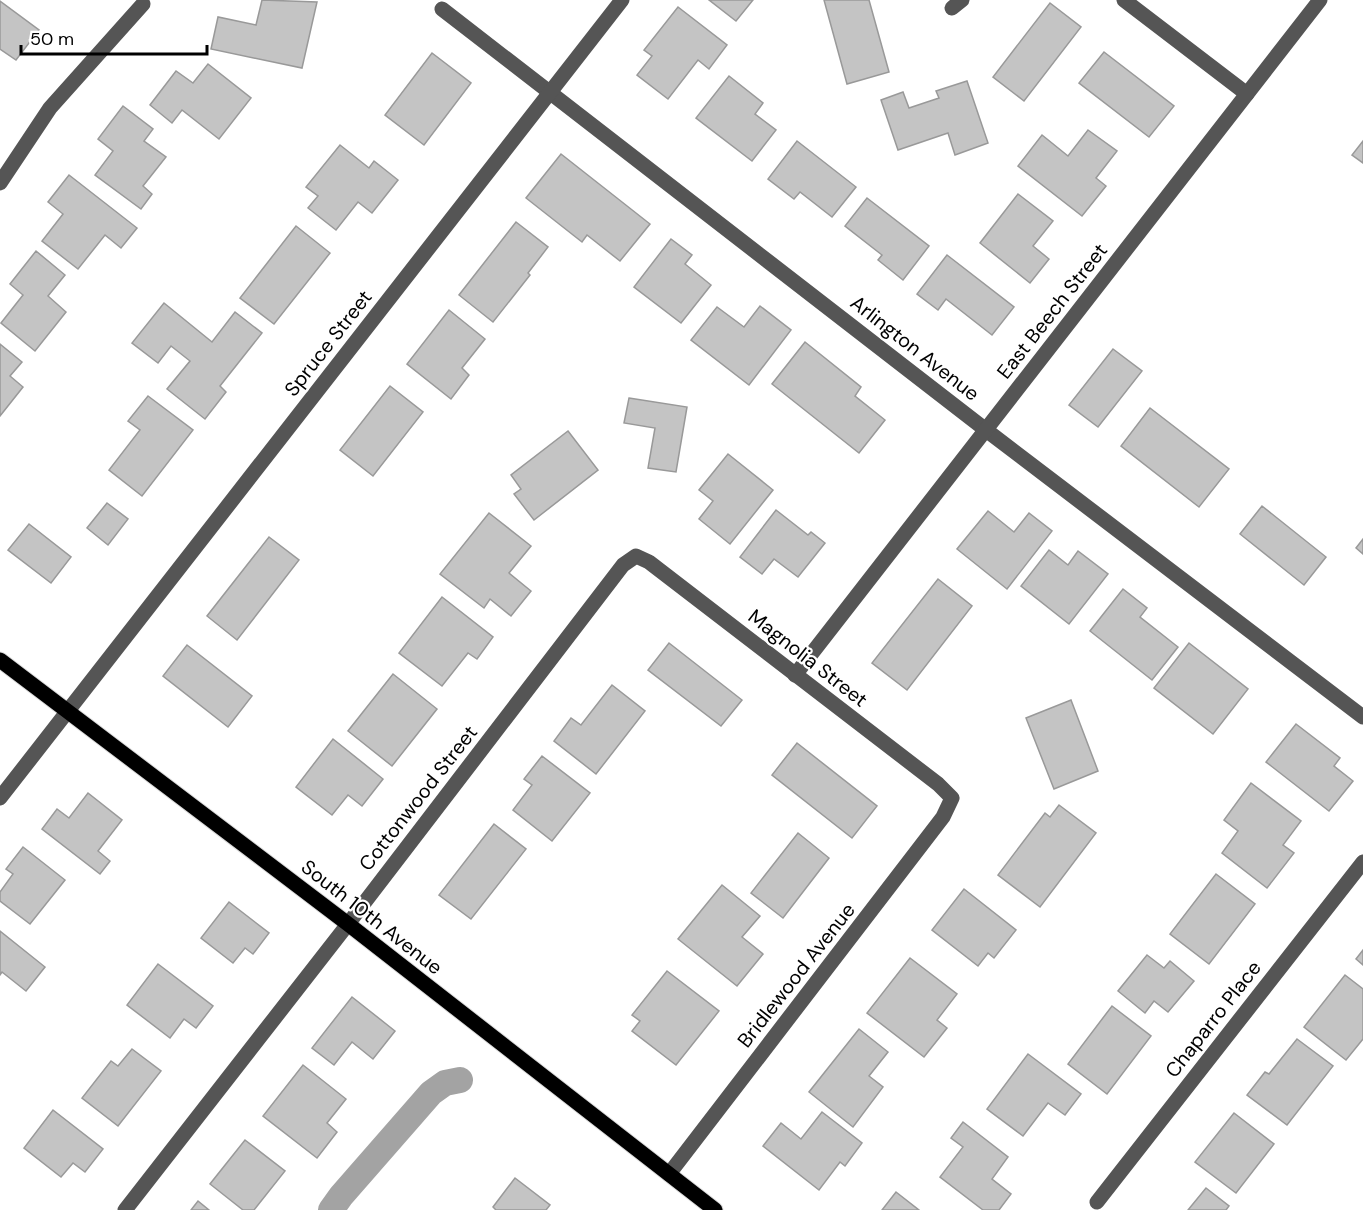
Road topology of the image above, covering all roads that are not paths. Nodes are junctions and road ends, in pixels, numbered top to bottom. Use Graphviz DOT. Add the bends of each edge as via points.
graph roads {
  1 [pos="622,0"];
  2 [pos="1124,0"];
  3 [pos="1320,0"];
  4 [pos="143,4"];
  5 [pos="442,9"];
  6 [pos="551,93"];
  7 [pos="1247,94"];
  8 [pos="0,183"];
  9 [pos="986,430"];
  10 [pos="636,556"];
  11 [pos="0,660"];
  12 [pos="795,675"];
  13 [pos="67,710"];
  14 [pos="1363,717"];
  15 [pos="0,798"];
  16 [pos="952,798"];
  17 [pos="1363,862"];
  18 [pos="348,924"];
  19 [pos="669,1174"];
  20 [pos="1097,1202"];
  21 [pos="124,1210"];
  22 [pos="715,1210"];
  1 -- 6 [label="street, Spruce Street"];
  2 -- 7 [label="street"];
  3 -- 7 [label="street, East Beech Street"];
  4 -- 8 [label="street" via="50,108"];
  5 -- 6 [label="street, Arlington Avenue"];
  6 -- 9 [label="street, Arlington Avenue"];
  6 -- 13 [label="street, Spruce Street"];
  7 -- 9 [label="street, East Beech Street"];
  9 -- 12 [label="street, East Beech Street"];
  9 -- 14 [label="street, Arlington Avenue"];
  10 -- 12 [label="street, Magnolia Street"];
  10 -- 18 [label="street, Cottonwood Street" via="623,565"];
  11 -- 13 [label="main road, South 10th Avenue"];
  12 -- 16 [label="street, Magnolia Street"];
  13 -- 15 [label="street, Spruce Street"];
  13 -- 18 [label="main road, South 10th Avenue"];
  16 -- 19 [label="street, Bridlewood Avenue" via="943,817"];
  17 -- 20 [label="street, Chaparro Place"];
  18 -- 19 [label="main road, South 10th Avenue"];
  18 -- 21 [label="street, Cottonwood Street"];
  19 -- 22 [label="main road, South 10th Avenue"];
}
